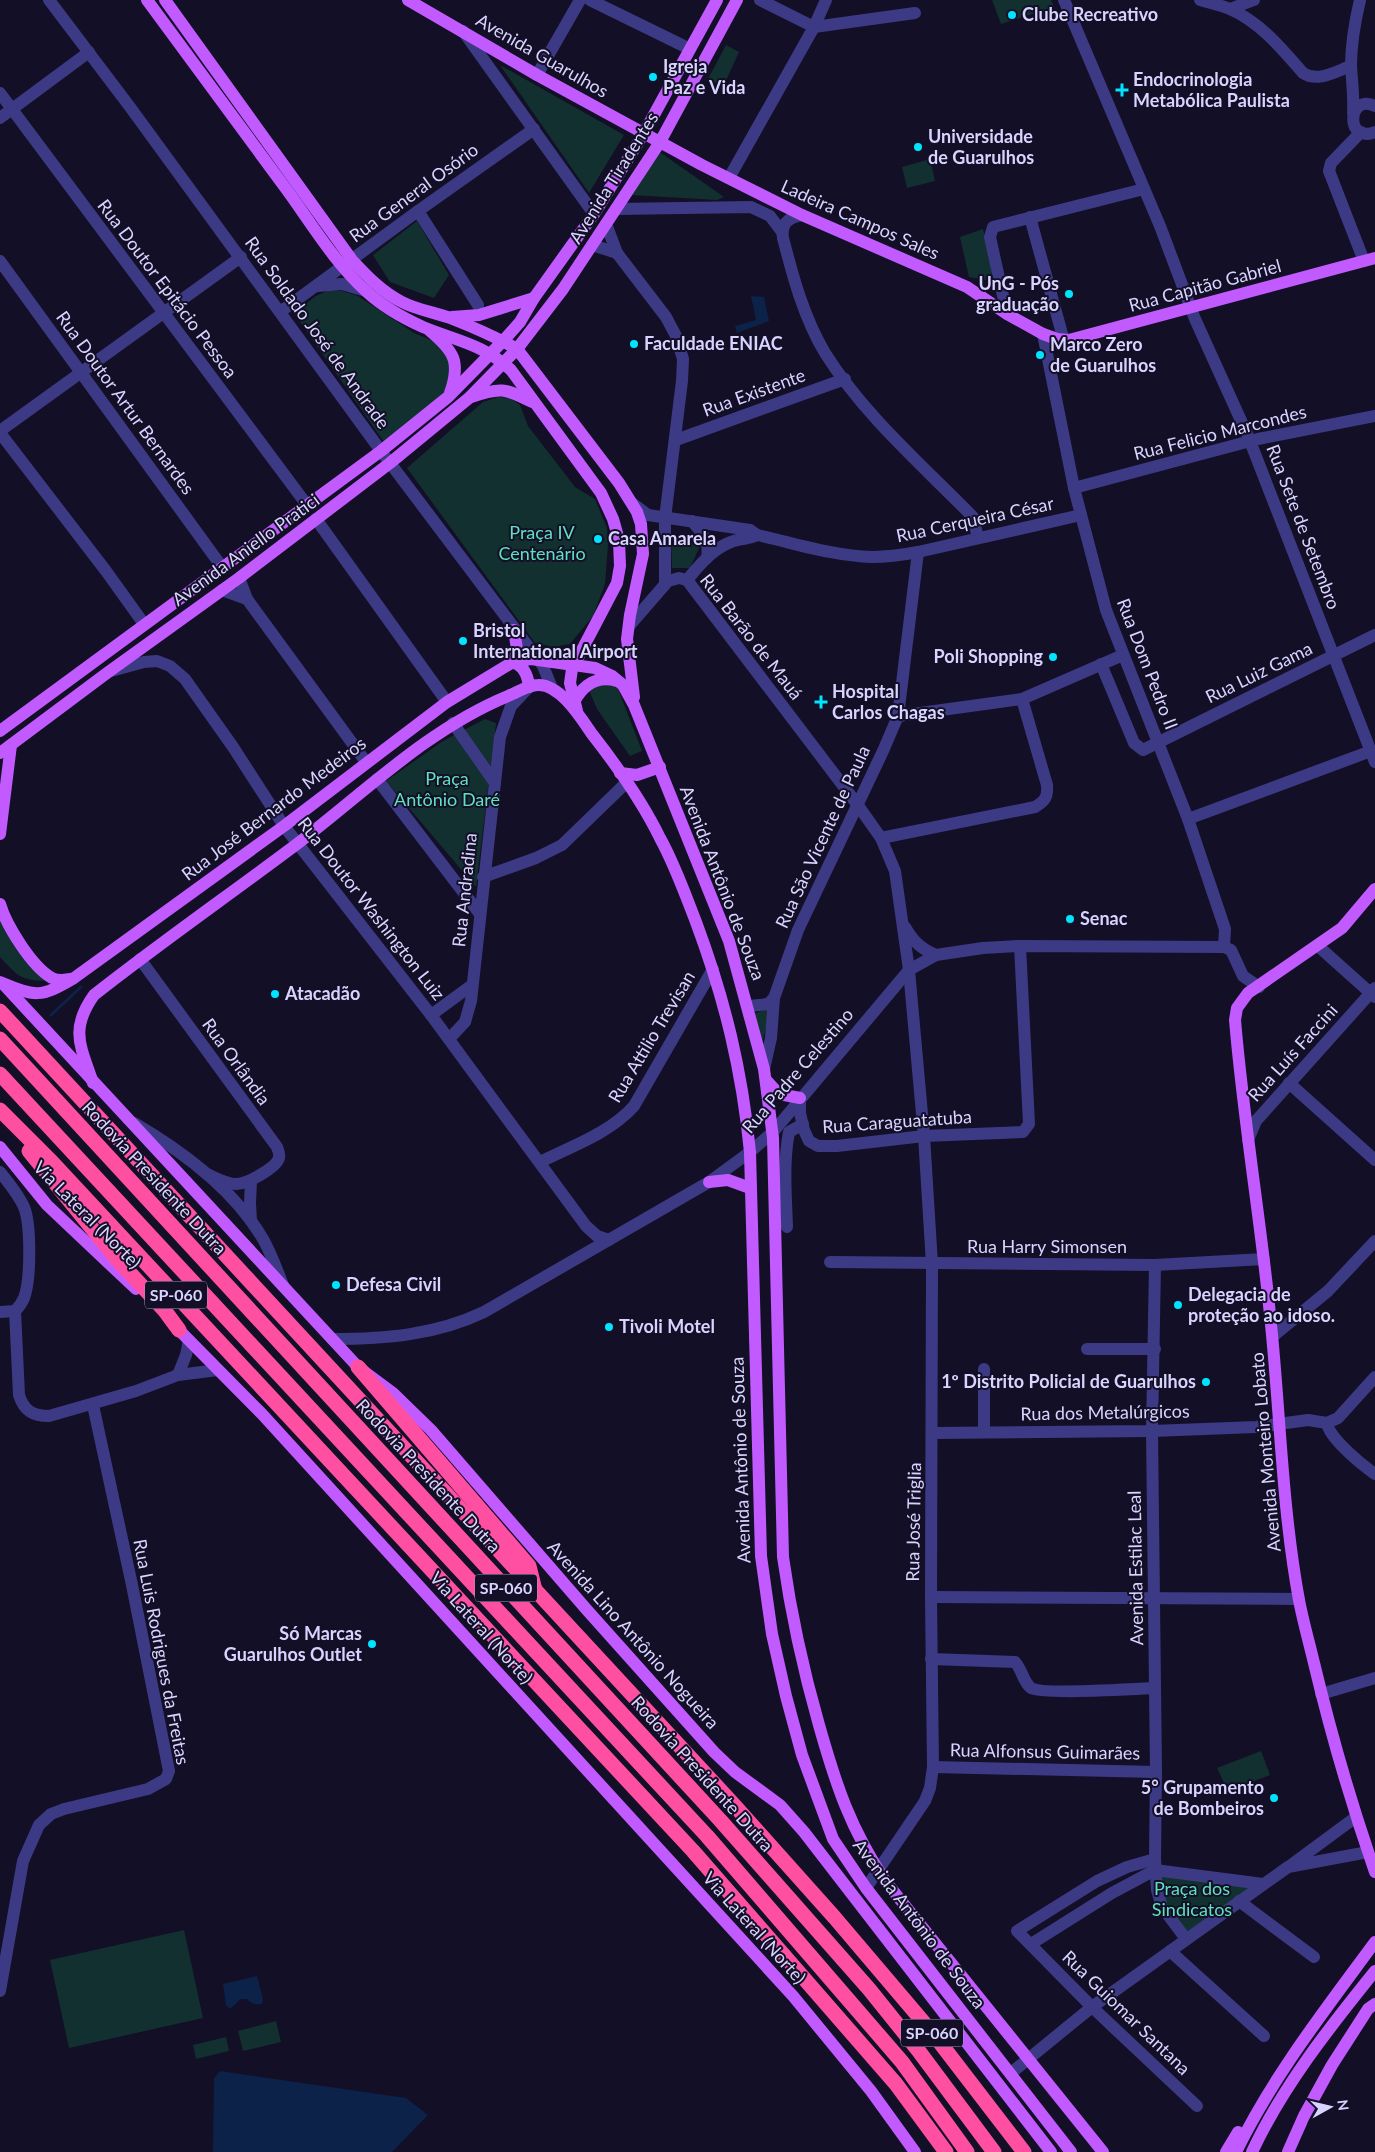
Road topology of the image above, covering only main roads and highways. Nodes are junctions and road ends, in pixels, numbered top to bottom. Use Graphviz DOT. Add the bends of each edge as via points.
graph roads {
  1 [pos="147,0"];
  2 [pos="165,0"];
  3 [pos="408,0"];
  4 [pos="717,0"];
  5 [pos="737,0"];
  6 [pos="644,133"];
  7 [pos="660,142"];
  8 [pos="1369,260"];
  9 [pos="347,264"];
  10 [pos="534,298"];
  11 [pos="449,318"];
  12 [pos="424,327"];
  13 [pos="1043,334"];
  14 [pos="504,341"];
  15 [pos="517,349"];
  16 [pos="491,354"];
  17 [pos="503,363"];
  18 [pos="448,397"];
  19 [pos="469,398"];
  20 [pos="536,405"];
  21 [pos="514,630"];
  22 [pos="513,662"];
  23 [pos="574,664"];
  24 [pos="619,682"];
  25 [pos="529,687"];
  26 [pos="574,702"];
  27 [pos="634,705"];
  28 [pos="578,715"];
  29 [pos="0,731"];
  30 [pos="11,745"];
  31 [pos="0,753"];
  32 [pos="660,767"];
  33 [pos="624,778"];
  34 [pos="0,834"];
  35 [pos="1375,889"];
  36 [pos="0,904"];
  37 [pos="155,919"];
  38 [pos="170,936"];
  39 [pos="74,978"];
  40 [pos="0,982"];
  41 [pos="0,1011"];
  42 [pos="0,1039"];
  43 [pos="0,1074"];
  44 [pos="766,1082"];
  45 [pos="93,1084"];
  46 [pos="0,1098"];
  47 [pos="800,1098"];
  48 [pos="0,1110"];
  49 [pos="0,1115"];
  50 [pos="0,1147"];
  51 [pos="52,1162"];
  52 [pos="709,1182"];
  53 [pos="750,1188"];
  54 [pos="184,1335"];
  55 [pos="358,1367"];
  56 [pos="536,1591"];
  57 [pos="1372,1852"];
  58 [pos="1375,1872"];
  59 [pos="1375,1942"];
  60 [pos="1375,1972"];
  61 [pos="1375,2004"];
  62 [pos="1256,2111"];
  63 [pos="915,2152"];
  64 [pos="946,2152"];
  65 [pos="967,2152"];
  66 [pos="994,2152"];
  67 [pos="1024,2152"];
  68 [pos="1051,2152"];
  69 [pos="1071,2152"];
  70 [pos="1103,2152"];
  71 [pos="1226,2152"];
  72 [pos="1236,2152"];
  73 [pos="1252,2152"];
  74 [pos="1288,2152"];
  1 -- 9 [label="main road"];
  2 -- 9 [label="main road"];
  3 -- 6 [label="main road, Avenida Guarulhos"];
  4 -- 6 [label="main road, Avenida Tiradentes"];
  5 -- 7 [label="main road, Avenida Tiradentes"];
  6 -- 7 [label="main road, Avenida Guarulhos"];
  6 -- 10 [label="main road, Avenida Tiradentes" via="594,214"];
  7 -- 13 [label="main road, Ladeira Campos Sales" via="802,216 968,287"];
  7 -- 15 [label="main road, Avenida Tiradentes" via="563,289"];
  8 -- 13 [label="main road, Rua Capitão Gabriel" via="1064,341"];
  9 -- 11 [label="main road, Avenida Antônio de Souza" via="392,297"];
  9 -- 12 [label="main road" via="366,291 391,310"];
  10 -- 11 [label="main road" via="479,315"];
  10 -- 14 [label="main road, Avenida Tiradentes"];
  11 -- 14 [label="main road, Avenida Antônio de Souza"];
  12 -- 16 [label="main road, Avenida Antônio de Souza"];
  12 -- 18 [label="main road" via="447,346 454,358 456,375"];
  14 -- 15 [label="main road, Avenida Antônio de Souza"];
  14 -- 16 [label="main road, Avenida Tiradentes"];
  15 -- 17 [label="main road, Avenida Tiradentes"];
  15 -- 27 [label="main road, Avenida Antônio de Souza" via="632,503 641,524 643,554 629,626 628,656"];
  16 -- 17 [label="main road, Avenida Antônio de Souza"];
  16 -- 18 [label="main road, Avenida Aniello Pratici"];
  17 -- 19 [label="main road, Avenida Aniello Pratici"];
  17 -- 20 [label="main road, Avenida Antônio de Souza"];
  18 -- 29 [label="main road, Avenida Aniello Pratici" via="381,451"];
  19 -- 20 [label="main road" via="502,390 511,391"];
  19 -- 30 [label="main road, Avenida Aniello Pratici" via="316,520"];
  20 -- 23 [label="main road, Avenida Antônio de Souza" via="601,493 619,540 617,583"];
  21 -- 22 [label="main road" via="517,649"];
  22 -- 23 [label="main road, Rua José Bernardo Medeiros" via="526,658"];
  22 -- 25 [label="main road" via="524,670"];
  22 -- 37 [label="main road, Rua José Bernardo Medeiros" via="447,702"];
  23 -- 24 [label="main road, Avenida Antônio de Souza" via="604,672"];
  23 -- 26 [label="main road, Avenida Antônio de Souza" via="570,683"];
  24 -- 26 [label="main road" via="597,680 586,686"];
  24 -- 27 [label="main road, Avenida Antônio de Souza"];
  25 -- 28 [label="main road, Avenida Antônio de Souza" via="552,688"];
  25 -- 38 [label="main road" via="452,723"];
  26 -- 28 [label="main road, Avenida Antônio de Souza"];
  27 -- 32 [label="main road, Avenida Antônio de Souza"];
  28 -- 33 [label="main road, Avenida Antônio de Souza"];
  30 -- 31 [label="main road, Avenida Aniello Pratici"];
  30 -- 34 [label="main road"];
  32 -- 33 [label="main road"];
  32 -- 44 [label="main road, Avenida Antônio de Souza" via="729,941"];
  33 -- 53 [label="main road, Avenida Antônio de Souza" via="660,836 674,866 713,970 744,1091"];
  35 -- 57 [label="main road, Avenida Monteiro Lobato" via="1342,928 1258,987 1242,1000 1235,1013 1272,1336 1282,1467 1299,1599 1321,1694 1356,1817"];
  36 -- 39 [label="main road" via="8,922 39,968 54,979"];
  37 -- 38 [label="main road"];
  37 -- 39 [label="main road, Rua José Bernardo Medeiros"];
  38 -- 45 [label="main road" via="94,996 80,1019 79,1039"];
  39 -- 40 [label="main road, Rua José Bernardo Medeiros" via="43,994 24,992"];
  40 -- 45 [label="main road, Avenida Lino Antônio Nogueira"];
  41 -- 56 [label="highway, Rodovia Presidente Dutra / SP-060"];
  42 -- 66 [label="highway, Rodovia Presidente Dutra / SP-060" via="720,1820 869,1989"];
  43 -- 65 [label="highway, SP-060" via="706,1836 902,2062"];
  44 -- 47 [label="main road" via="779,1094"];
  44 -- 70 [label="main road, Avenida Antônio de Souza" via="772,1132 783,1557 804,1671 834,1779 856,1832 878,1869"];
  45 -- 55 [label="main road, Avenida Lino Antônio Nogueira"];
  46 -- 51 [label="highway, SP-060"];
  48 -- 51 [label="highway, SP-060"];
  49 -- 54 [label="highway" via="117,1259"];
  50 -- 54 [label="main road, Via Lateral (Norte)" via="47,1205"];
  51 -- 64 [label="highway, SP-060" via="693,1851 896,2084"];
  52 -- 53 [label="main road" via="728,1180"];
  53 -- 69 [label="main road, Avenida Antônio de Souza" via="761,1556 772,1634 786,1696 818,1801 833,1839 866,1888"];
  54 -- 63 [label="main road, Via Lateral (Norte)" via="262,1414 793,1996 871,2091"];
  55 -- 56 [label="highway" via="529,1566"];
  55 -- 68 [label="main road, Avenida Lino Antônio Nogueira" via="393,1393 431,1430 714,1752 780,1805 798,1825"];
  56 -- 67 [label="highway, Rodovia Presidente Dutra / SP-060" via="835,1918 931,2031"];
  57 -- 58 [label="main road, Avenida Monteiro Lobato"];
  59 -- 62 [label="main road" via="1305,2036"];
  60 -- 73 [label="main road" via="1316,2046 1269,2116"];
  61 -- 74 [label="main road" via="1368,2009 1332,2065"];
  62 -- 71 [label="main road" via="1236,2134"];
  62 -- 72 [label="main road"];
}
